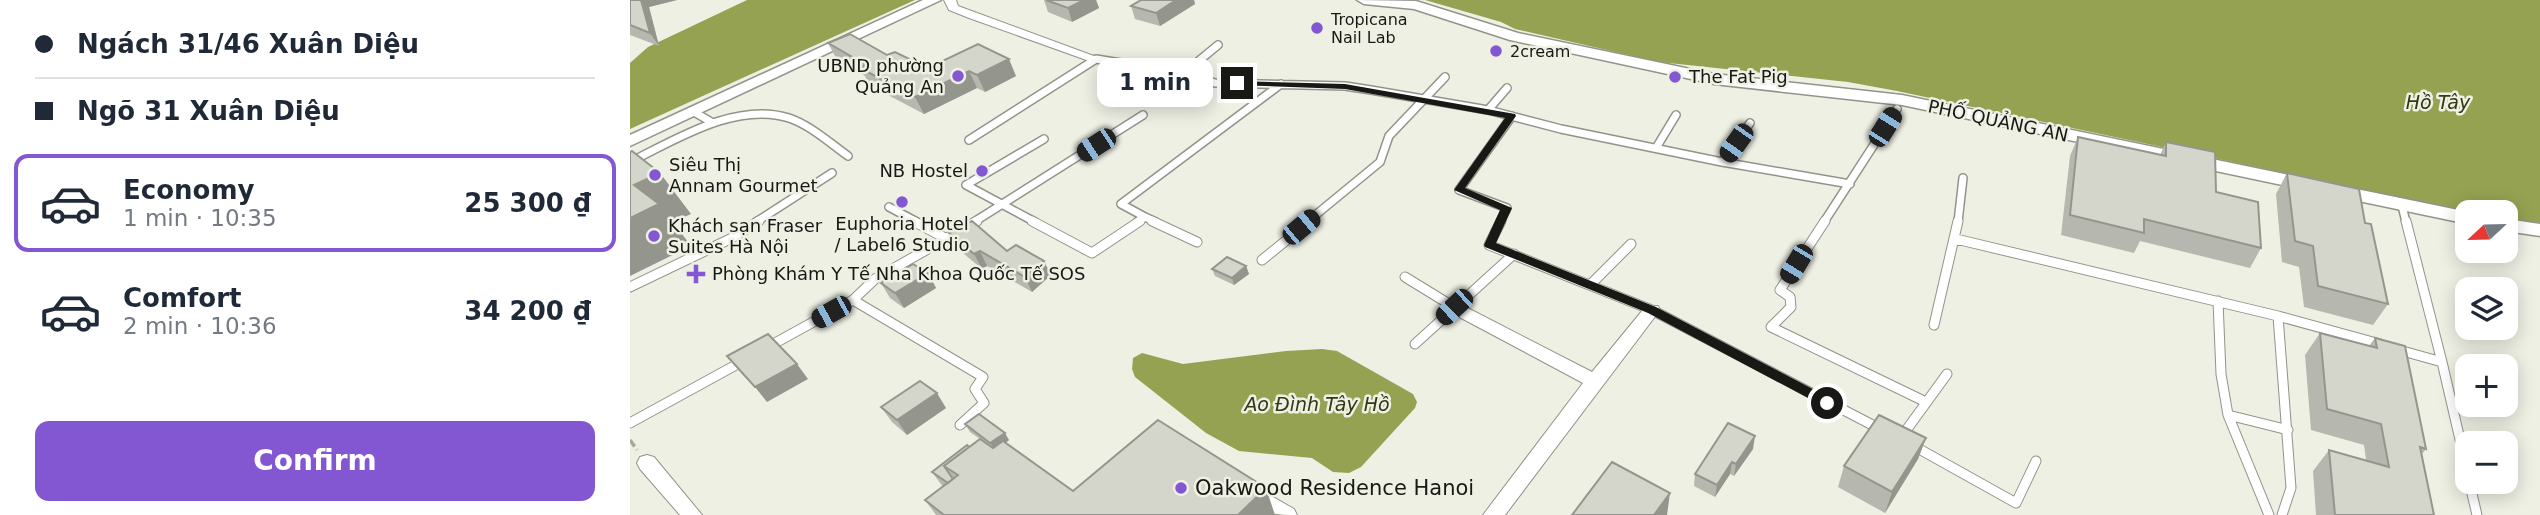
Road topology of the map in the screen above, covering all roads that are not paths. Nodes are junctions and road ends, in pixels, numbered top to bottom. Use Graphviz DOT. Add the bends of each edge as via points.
graph roads {
  1 [pos="934,0"];
  2 [pos="950,0"];
  3 [pos="1364,0"];
  4 [pos="1218,45"];
  5 [pos="1096,58"];
  6 [pos="1184,73"];
  7 [pos="1445,77"];
  8 [pos="1281,84"];
  9 [pos="1507,88"];
  10 [pos="1424,100"];
  11 [pos="1897,108"];
  12 [pos="1488,110"];
  13 [pos="694,112"];
  14 [pos="1143,115"];
  15 [pos="1676,115"];
  16 [pos="1512,116"];
  17 [pos="713,123"];
  18 [pos="1750,123"];
  19 [pos="1044,139"];
  20 [pos="969,140"];
  21 [pos="630,141"];
  22 [pos="1656,148"];
  23 [pos="848,156"];
  24 [pos="630,162"];
  25 [pos="1722,162"];
  26 [pos="832,173"];
  27 [pos="1963,178"];
  28 [pos="1850,184"];
  29 [pos="1004,205"];
  30 [pos="2402,206"];
  31 [pos="889,207"];
  32 [pos="2455,216"];
  33 [pos="1145,217"];
  34 [pos="2518,227"];
  35 [pos="2540,230"];
  36 [pos="945,238"];
  37 [pos="1956,239"];
  38 [pos="1197,242"];
  39 [pos="1631,244"];
  40 [pos="1514,254"];
  41 [pos="1262,260"];
  42 [pos="1405,277"];
  43 [pos="1590,285"];
  44 [pos="630,287"];
  45 [pos="853,300"];
  46 [pos="2218,301"];
  47 [pos="1454,307"];
  48 [pos="1652,310"];
  49 [pos="2278,316"];
  50 [pos="1934,325"];
  51 [pos="1415,344"];
  52 [pos="2442,362"];
  53 [pos="1947,374"];
  54 [pos="1594,381"];
  55 [pos="1926,402"];
  56 [pos="2228,415"];
  57 [pos="630,423"];
  58 [pos="960,425"];
  59 [pos="2288,430"];
  60 [pos="2458,431"];
  61 [pos="1900,439"];
  62 [pos="2036,461"];
  63 [pos="648,463"];
  64 [pos="1238,484"];
  65 [pos="2472,494"];
  66 [pos="692,515"];
  67 [pos="1287,515"];
  68 [pos="1493,515"];
  69 [pos="2269,515"];
  70 [pos="2282,515"];
  71 [pos="2477,515"];
  1 -- 13 [label="street"];
  2 -- 5 [label="street" via="953,8 973,16"];
  3 -- 30 [label="street, PHỐ QUẢNG AN" via="1416,5 1515,37 1714,79 1902,100"];
  4 -- 6 [label="lane"];
  5 -- 6 [label="lane"];
  5 -- 20 [label="lane"];
  6 -- 8 [label="lane" via="1215,83"];
  7 -- 10 [label="lane"];
  8 -- 10 [label="lane" via="1345,86"];
  8 -- 33 [label="lane" via="1121,204"];
  9 -- 12 [label="lane"];
  10 -- 12 [label="lane"];
  10 -- 41 [label="lane" via="1389,136 1380,162"];
  11 -- 28 [label="lane"];
  12 -- 16 [label="lane"];
  13 -- 17 [label="lane"];
  13 -- 21 [label="street"];
  14 -- 29 [label="lane"];
  15 -- 22 [label="lane"];
  16 -- 22 [label="lane"];
  16 -- 40 [label="lane" via="1459,190 1507,208 1489,245"];
  17 -- 23 [label="lane" via="747,117 790,118"];
  17 -- 24 [label="lane"];
  18 -- 25 [label="lane"];
  19 -- 29 [label="lane" via="966,186"];
  22 -- 25 [label="lane"];
  25 -- 28 [label="lane"];
  26 -- 44 [label="lane" via="732,238"];
  27 -- 37 [label="lane"];
  28 -- 55 [label="lane" via="1780,290 1790,297 1791,307 1772,327"];
  29 -- 33 [label="lane" via="1092,253"];
  29 -- 36 [label="lane"];
  30 -- 32 [label="street, PHỐ QUẢNG AN"];
  30 -- 52 [label="lane"];
  31 -- 36 [label="lane"];
  33 -- 38 [label="lane"];
  34 -- 35 [label="street"];
  36 -- 45 [label="lane" via="875,279"];
  37 -- 46 [label="lane"];
  37 -- 50 [label="lane"];
  39 -- 43 [label="lane"];
  40 -- 43 [label="lane"];
  40 -- 47 [label="lane"];
  42 -- 47 [label="lane"];
  43 -- 48 [label="lane"];
  45 -- 57 [label="lane"];
  45 -- 58 [label="lane" via="983,377 975,389 984,403"];
  46 -- 49 [label="lane"];
  46 -- 56 [label="lane"];
  47 -- 51 [label="lane"];
  47 -- 54 [label="street"];
  48 -- 54 [label="street"];
  48 -- 61 [label="lane"];
  49 -- 52 [label="lane"];
  49 -- 59 [label="lane"];
  52 -- 60 [label="lane"];
  53 -- 55 [label="lane"];
  54 -- 68 [label="street"];
  55 -- 61 [label="lane"];
  56 -- 59 [label="lane"];
  56 -- 69 [label="lane"];
  59 -- 70 [label="lane" via="2291,488"];
  61 -- 62 [label="lane" via="2016,503"];
  63 -- 66 [label="street"];
  64 -- 67 [label="street"];
  65 -- 71 [label="lane"];
}
